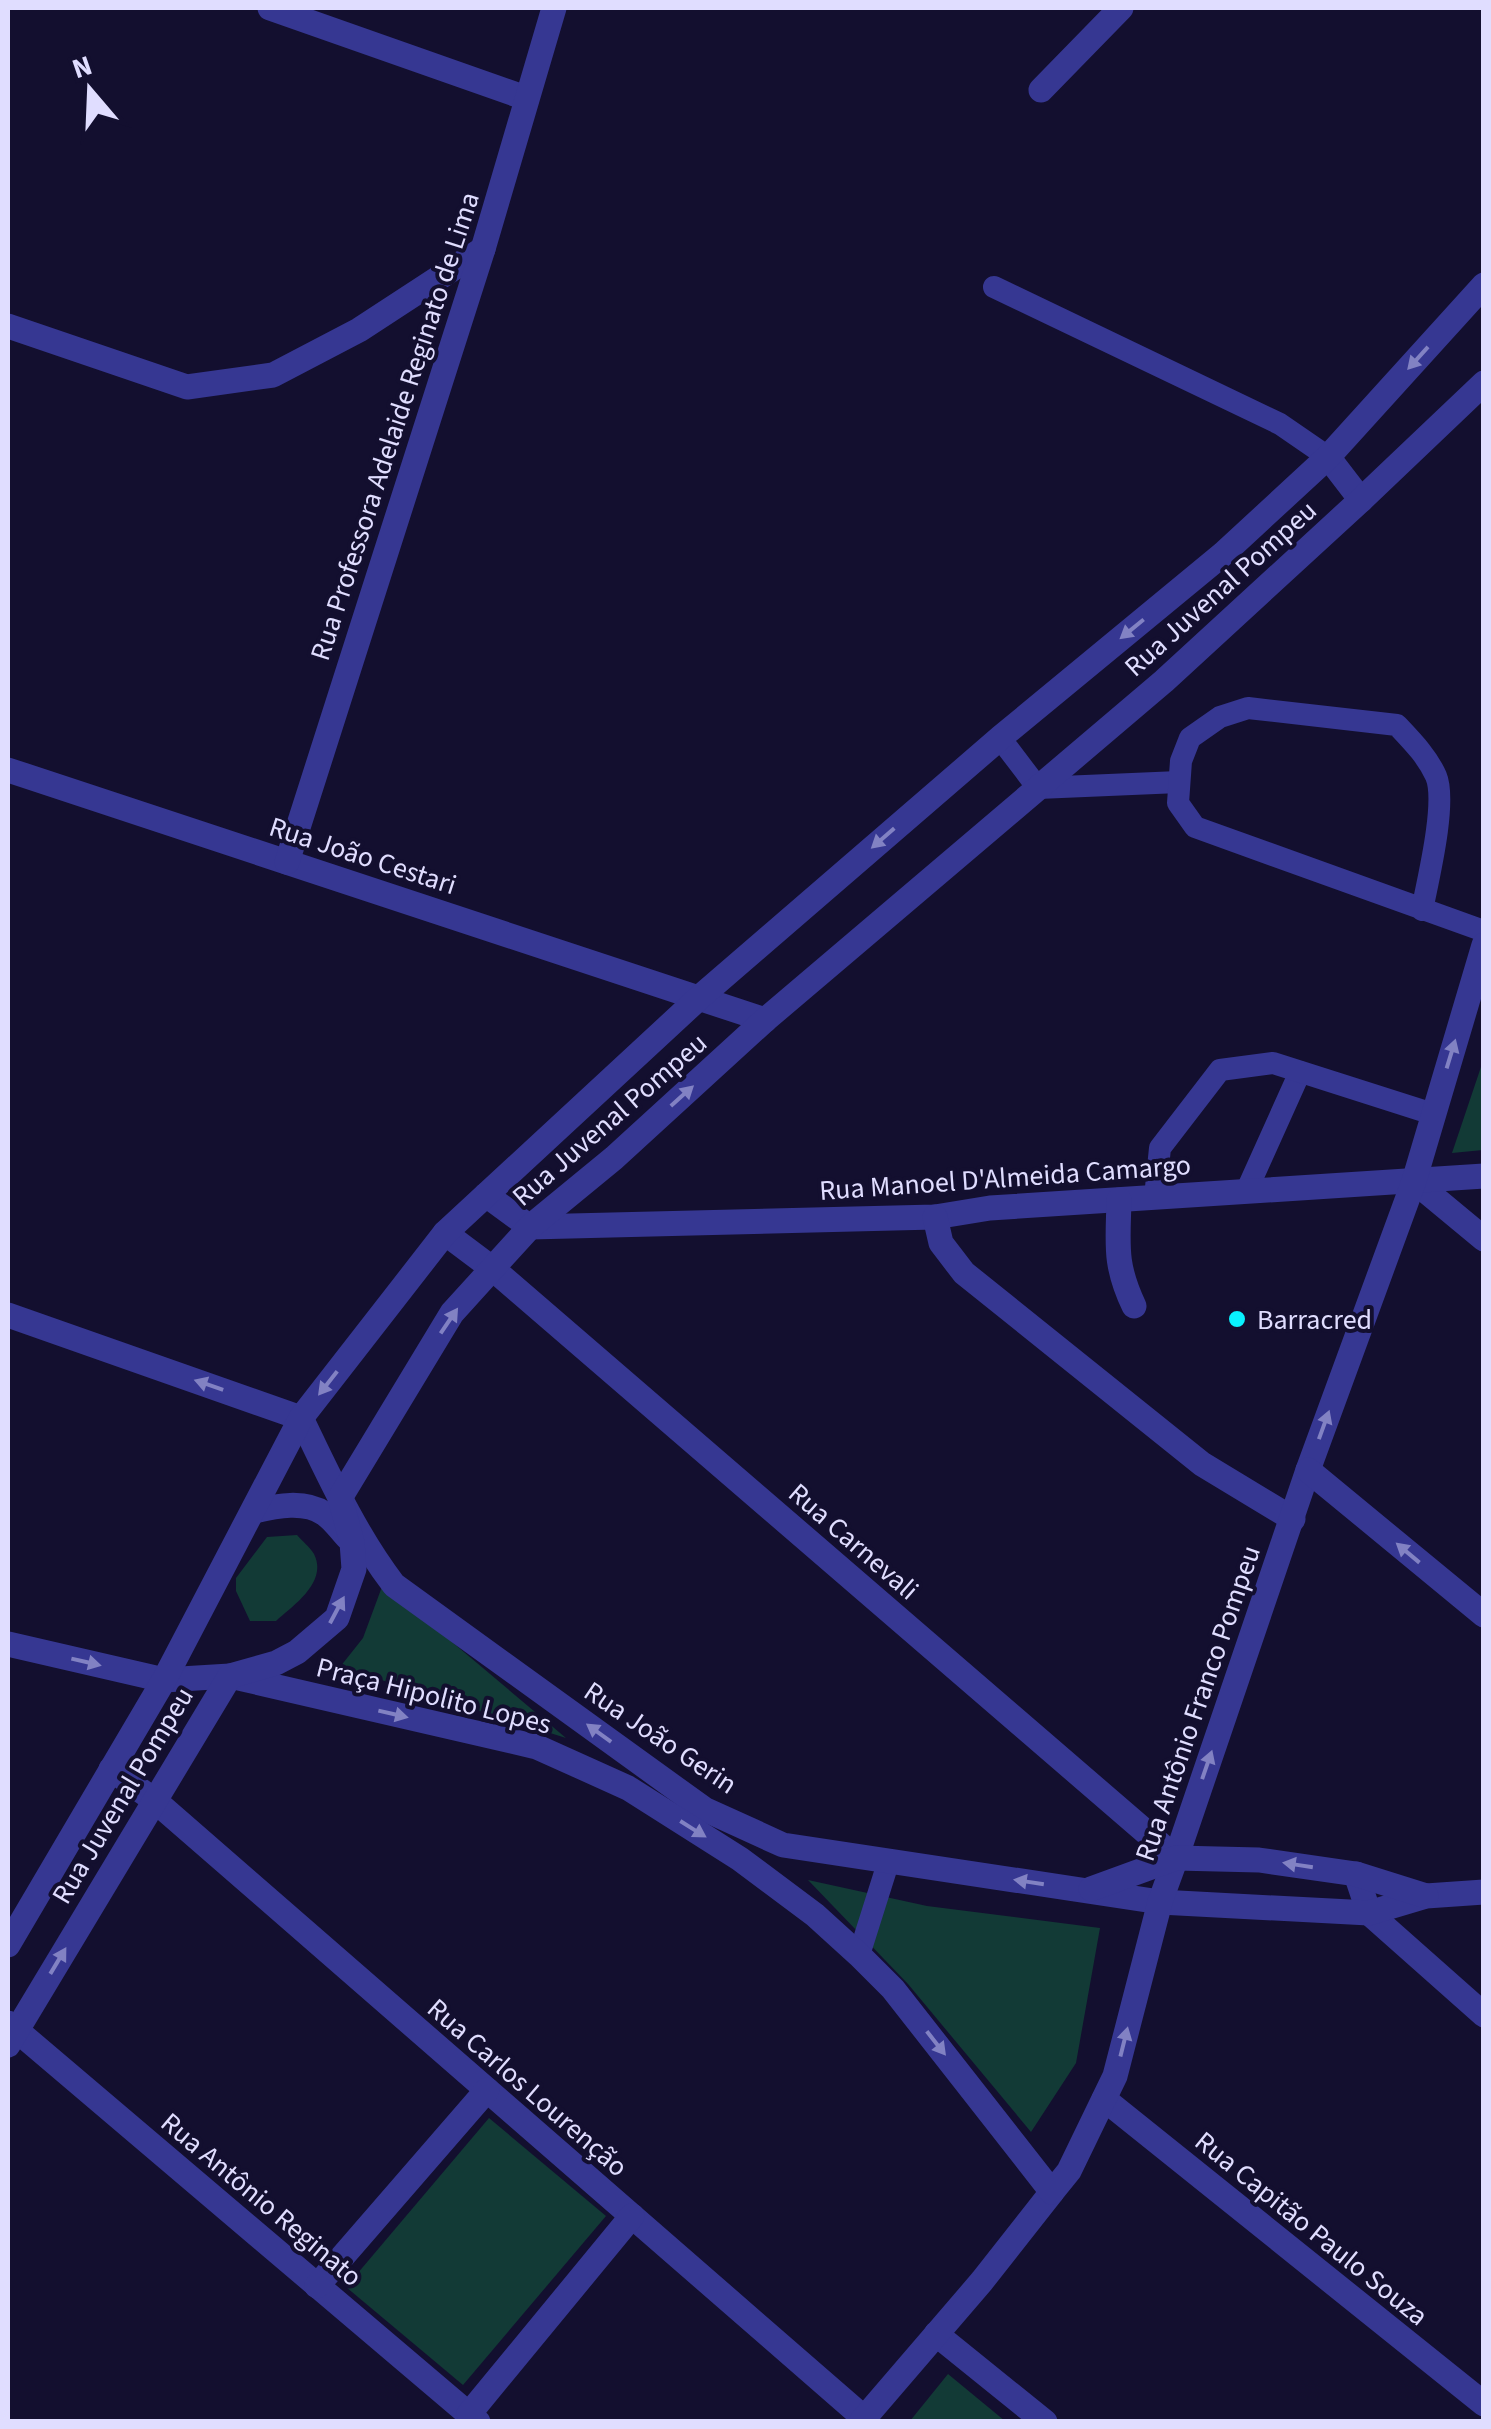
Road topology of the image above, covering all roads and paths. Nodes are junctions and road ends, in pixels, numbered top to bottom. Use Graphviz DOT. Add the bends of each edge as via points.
graph roads {
  1 [pos="270,8"];
  2 [pos="554,8"];
  3 [pos="1121,8"];
  4 [pos="1042,90"];
  5 [pos="526,98"];
  6 [pos="483,249"];
  7 [pos="1484,285"];
  8 [pos="994,287"];
  9 [pos="8,326"];
  10 [pos="1484,383"];
  11 [pos="1328,457"];
  12 [pos="1362,500"];
  13 [pos="1000,738"];
  14 [pos="8,770"];
  15 [pos="1179,782"];
  16 [pos="1038,788"];
  17 [pos="287,862"];
  18 [pos="1422,910"];
  19 [pos="1484,931"];
  20 [pos="1484,945"];
  21 [pos="700,997"];
  22 [pos="766,1020"];
  23 [pos="1300,1072"];
  24 [pos="1433,1114"];
  25 [pos="1484,1176"];
  26 [pos="1414,1180"];
  27 [pos="1246,1192"];
  28 [pos="486,1195"];
  29 [pos="1154,1198"];
  30 [pos="1119,1200"];
  31 [pos="934,1217"];
  32 [pos="530,1227"];
  33 [pos="445,1234"];
  34 [pos="1484,1238"];
  35 [pos="492,1269"];
  36 [pos="1134,1306"];
  37 [pos="8,1315"];
  38 [pos="301,1418"];
  39 [pos="1308,1470"];
  40 [pos="340,1498"];
  41 [pos="254,1510"];
  42 [pos="1292,1519"];
  43 [pos="352,1542"];
  44 [pos="1484,1615"];
  45 [pos="8,1644"];
  46 [pos="230,1676"];
  47 [pos="164,1680"];
  48 [pos="111,1769"];
  49 [pos="154,1800"];
  50 [pos="1176,1858"];
  51 [pos="889,1860"];
  52 [pos="1356,1874"];
  53 [pos="1086,1891"];
  54 [pos="1484,1892"];
  55 [pos="1426,1896"];
  56 [pos="1160,1902"];
  57 [pos="1369,1914"];
  58 [pos="8,1945"];
  59 [pos="858,1955"];
  60 [pos="1484,2015"];
  61 [pos="10,2033"];
  62 [pos="487,2090"];
  63 [pos="1104,2099"];
  64 [pos="1052,2192"];
  65 [pos="632,2216"];
  66 [pos="318,2286"];
  67 [pos="936,2334"];
  68 [pos="1484,2404"];
  69 [pos="473,2418"];
  70 [pos="862,2420"];
  71 [pos="1045,2422"];
  1 -- 5 [label="street"];
  2 -- 5 [label="street, Rua Professora Adelaide Reginato de Lima"];
  3 -- 4 [label="street"];
  5 -- 6 [label="street, Rua Professora Adelaide Reginato de Lima"];
  6 -- 9 [label="street" via="359,330 273,374 187,387"];
  6 -- 17 [label="street, Rua Professora Adelaide Reginato de Lima"];
  7 -- 11 [label="street, Rua Juvenal Pompeu, one-way"];
  8 -- 11 [label="lane" via="1280,424"];
  10 -- 12 [label="street, Rua Juvenal Pompeu"];
  11 -- 12 [label="street"];
  11 -- 13 [label="street, Rua Juvenal Pompeu, one-way" via="1223,554"];
  12 -- 16 [label="street, Rua Juvenal Pompeu"];
  13 -- 16 [label="lane"];
  13 -- 21 [label="street, Rua Juvenal Pompeu, one-way"];
  14 -- 17 [label="street, Rua João Cestari"];
  15 -- 16 [label="lane"];
  15 -- 18 [label="lane" via="1178,803 1195,827"];
  15 -- 18 [label="lane" via="1190,738 1248,708 1397,725 1438,780"];
  16 -- 22 [label="street, Rua Juvenal Pompeu"];
  17 -- 21 [label="street, Rua João Cestari"];
  18 -- 19 [label="lane"];
  24 -- 20 [label="street, Rua Antônio Franco Pompeu, one-way"];
  21 -- 22 [label="street, Rua João Cestari"];
  21 -- 28 [label="street, Rua Juvenal Pompeu"];
  32 -- 22 [label="street, Rua Juvenal Pompeu, one-way"];
  23 -- 24 [label="lane"];
  23 -- 27 [label="lane"];
  23 -- 29 [label="lane" via="1274,1064 1220,1070 1160,1148"];
  24 -- 26 [label="street, Rua Antônio Franco Pompeu"];
  25 -- 26 [label="street, Rua Manoel D'Almeida Camargo"];
  26 -- 27 [label="street, Rua Manoel D'Almeida Camargo"];
  26 -- 34 [label="street"];
  39 -- 26 [label="street, Rua Antônio Franco Pompeu, one-way"];
  27 -- 29 [label="street, Rua Manoel D'Almeida Camargo"];
  28 -- 32 [label="street"];
  28 -- 33 [label="street, Rua Juvenal Pompeu"];
  29 -- 30 [label="street, Rua Manoel D'Almeida Camargo"];
  30 -- 31 [label="street, Rua Manoel D'Almeida Camargo"];
  30 -- 36 [label="street" via="1118,1262"];
  31 -- 32 [label="street, Rua Manoel D'Almeida Camargo"];
  31 -- 42 [label="street" via="940,1242 964,1273 1202,1464"];
  32 -- 35 [label="street, Rua Juvenal Pompeu"];
  33 -- 35 [label="street, Rua Carnevali"];
  33 -- 38 [label="street, Rua Juvenal Pompeu, one-way"];
  40 -- 35 [label="street, Rua Juvenal Pompeu, one-way" via="452,1313"];
  35 -- 50 [label="street, Rua Carnevali"];
  38 -- 37 [label="street, one-way"];
  38 -- 40 [label="street"];
  38 -- 41 [label="street, Rua Juvenal Pompeu"];
  39 -- 42 [label="street, Rua Antônio Franco Pompeu"];
  44 -- 39 [label="street, one-way"];
  40 -- 43 [label="street, Rua Juvenal Pompeu"];
  51 -- 40 [label="street, Rua João Gerin, one-way" via="783,1844 704,1809 394,1585"];
  41 -- 43 [label="street" via="301,1506 325,1514"];
  41 -- 47 [label="street, Rua Juvenal Pompeu"];
  50 -- 42 [label="street, Rua Antônio Franco Pompeu, one-way"];
  46 -- 43 [label="street, Rua Juvenal Pompeu, one-way" via="276,1664 337,1618 354,1569"];
  45 -- 47 [label="street, one-way"];
  46 -- 47 [label="street"];
  46 -- 49 [label="street, Rua Juvenal Pompeu"];
  46 -- 59 [label="street, Praça Hipolito Lopes, one-way" via="537,1748 628,1788 740,1859"];
  47 -- 48 [label="street, Rua Juvenal Pompeu"];
  48 -- 49 [label="street, Rua Carlos Lourenção"];
  48 -- 58 [label="street, Rua Juvenal Pompeu"];
  61 -- 49 [label="street, Rua Juvenal Pompeu, one-way"];
  49 -- 62 [label="street, Rua Carlos Lourenção"];
  52 -- 50 [label="street, Rua João Gerin, one-way" via="1260,1860"];
  50 -- 53 [label="street, Rua João Gerin"];
  50 -- 56 [label="street, Rua Antônio Franco Pompeu"];
  53 -- 51 [label="street, Rua João Gerin, one-way"];
  51 -- 59 [label="lane"];
  52 -- 55 [label="street, Rua João Gerin"];
  52 -- 57 [label="street"];
  53 -- 56 [label="street, Rua João Gerin"];
  54 -- 55 [label="street, Rua João Gerin"];
  55 -- 57 [label="street, Rua João Gerin"];
  56 -- 57 [label="street, Rua João Gerin"];
  63 -- 56 [label="street, Rua Antônio Franco Pompeu, one-way"];
  57 -- 60 [label="street"];
  59 -- 64 [label="street, Praça Hipolito Lopes, one-way" via="893,1988"];
  61 -- 66 [label="street, Rua Antônio Reginato"];
  62 -- 65 [label="street, Rua Carlos Lourenção"];
  62 -- 66 [label="street"];
  63 -- 64 [label="street, Rua Antônio Franco Pompeu"];
  63 -- 68 [label="street, Rua Capitão Paulo Souza"];
  64 -- 67 [label="street, Rua Antônio Franco Pompeu"];
  65 -- 69 [label="street"];
  65 -- 70 [label="street, Rua Carlos Lourenção"];
  66 -- 69 [label="street, Rua Antônio Reginato"];
  67 -- 70 [label="street, Rua Antônio Franco Pompeu"];
  67 -- 71 [label="street"];
}
